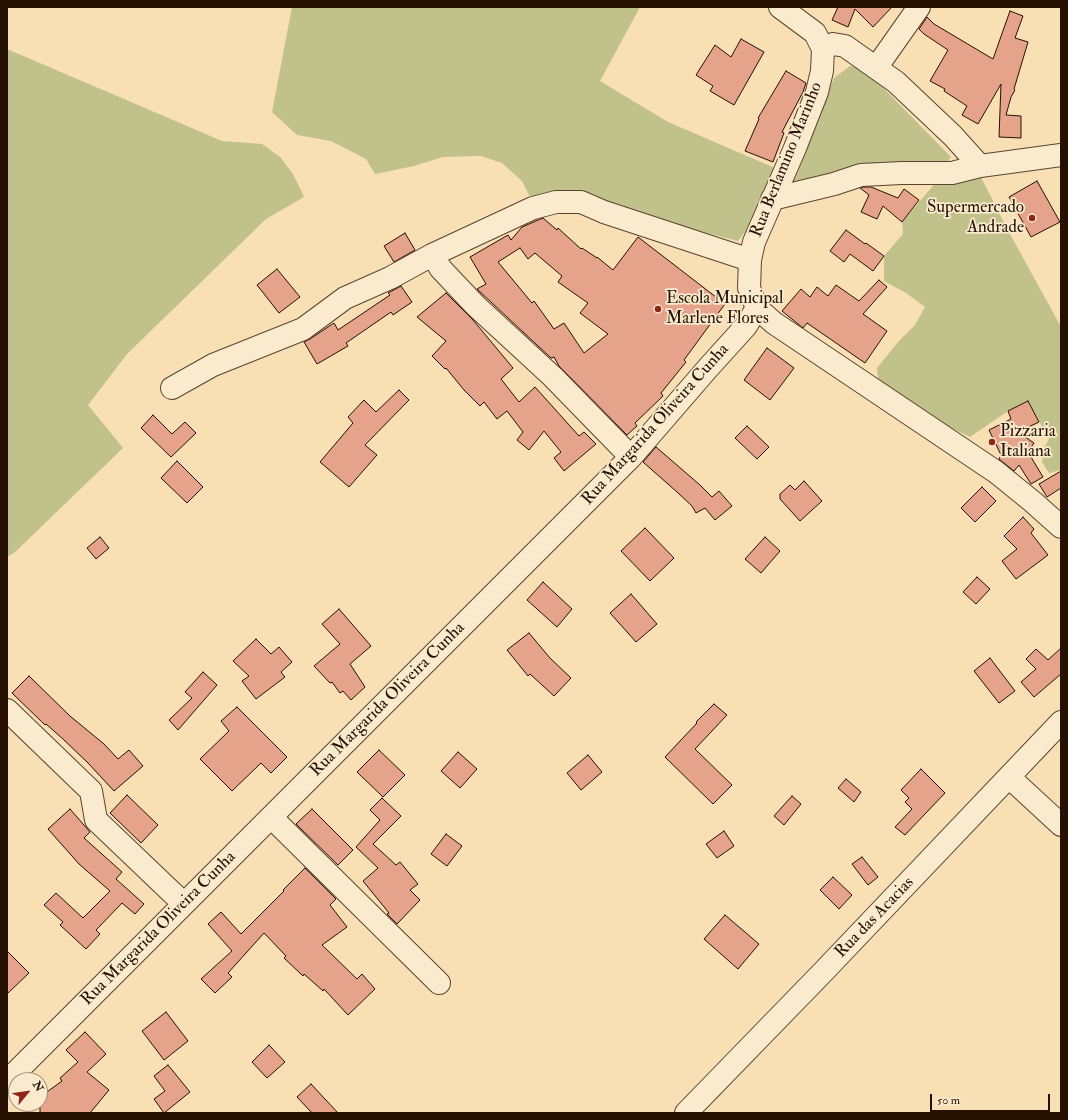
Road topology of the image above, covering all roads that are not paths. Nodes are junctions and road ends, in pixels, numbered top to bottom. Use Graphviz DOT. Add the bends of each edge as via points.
graph roads {
  1 [pos="780,7"];
  2 [pos="919,7"];
  3 [pos="823,49"];
  4 [pos="876,68"];
  5 [pos="1061,155"];
  6 [pos="980,166"];
  7 [pos="772,199"];
  8 [pos="432,255"];
  9 [pos="750,260"];
  10 [pos="757,308"];
  11 [pos="172,388"];
  12 [pos="631,457"];
  13 [pos="1061,528"];
  14 [pos="7,710"];
  15 [pos="1061,722"];
  16 [pos="1009,777"];
  17 [pos="271,817"];
  18 [pos="1061,825"];
  19 [pos="184,904"];
  20 [pos="439,983"];
  21 [pos="7,1081"];
  22 [pos="686,1113"];
  1 -- 3 [label="street" via="815,33"];
  2 -- 4 [label="street"];
  3 -- 4 [label="street" via="833,44 845,46"];
  3 -- 7 [label="street, Rua Berlamino Marinho" via="822,71 817,92"];
  4 -- 6 [label="street" via="896,82 953,136"];
  5 -- 6 [label="street"];
  6 -- 7 [label="street" via="952,173 861,175"];
  7 -- 9 [label="street, Rua Berlamino Marinho" via="754,242"];
  8 -- 9 [label="street" via="533,208 556,202 581,202"];
  8 -- 11 [label="street" via="390,278 345,298 303,329 213,365"];
  8 -- 12 [label="street" via="476,306 553,377"];
  9 -- 10 [label="street, Rua Berlamino Marinho" via="749,288"];
  10 -- 12 [label="street, Rua Margarida Oliveira Cunha" via="746,326"];
  10 -- 13 [label="street, Rua Berlamino Marinho" via="774,323 996,472"];
  12 -- 17 [label="street, Rua Margarida Oliveira Cunha"];
  14 -- 19 [label="street" via="91,791 96,820"];
  15 -- 16 [label="street, Rua das Acacias"];
  16 -- 18 [label="street"];
  16 -- 22 [label="street, Rua das Acacias"];
  17 -- 19 [label="street, Rua Margarida Oliveira Cunha"];
  17 -- 20 [label="street"];
  19 -- 21 [label="street, Rua Margarida Oliveira Cunha"];
}
